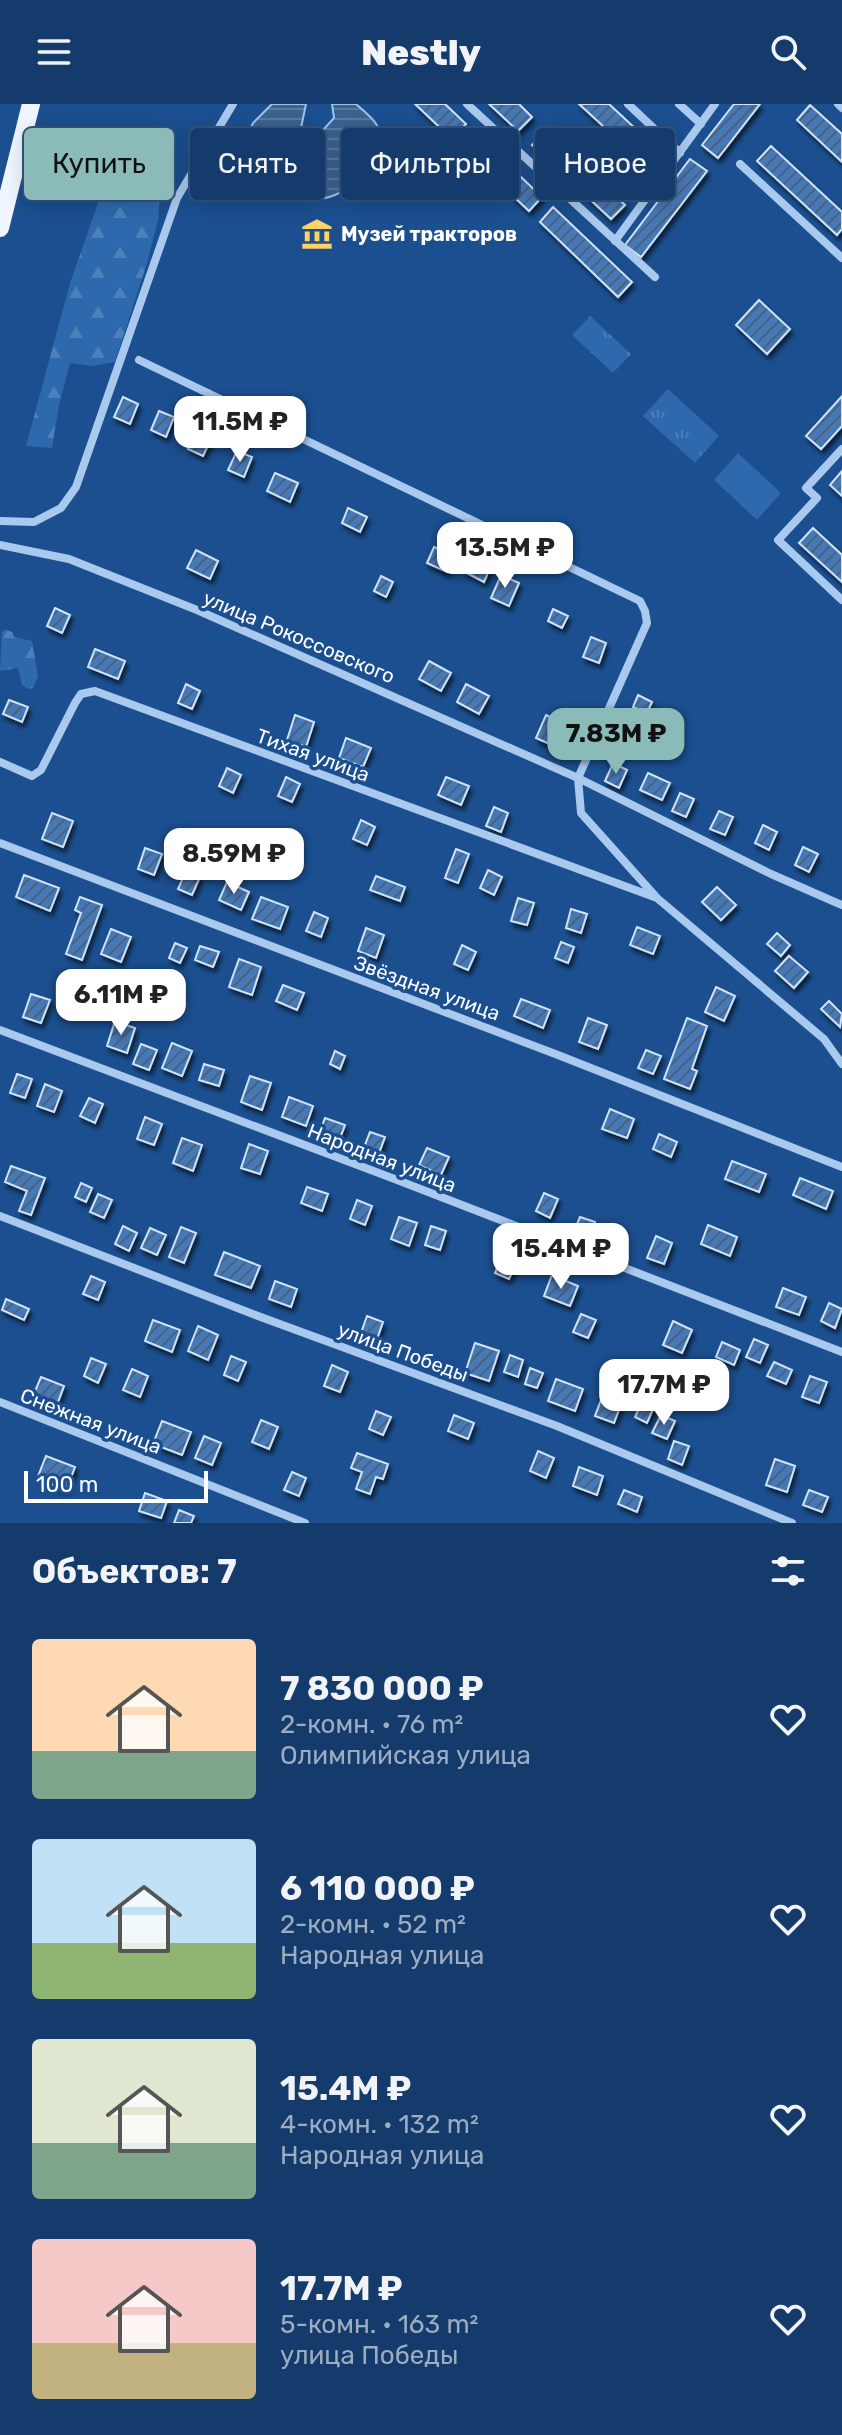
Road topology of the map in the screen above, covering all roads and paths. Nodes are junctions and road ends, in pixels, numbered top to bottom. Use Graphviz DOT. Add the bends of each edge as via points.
graph roads {
  1 [pos="31,104"];
  2 [pos="233,104"];
  3 [pos="467,104"];
  4 [pos="628,104"];
  5 [pos="679,104"];
  6 [pos="715,104"];
  7 [pos="701,124"];
  8 [pos="680,153"];
  9 [pos="740,164"];
  10 [pos="0,228"];
  11 [pos="615,241"];
  12 [pos="842,258"];
  13 [pos="655,277"];
  14 [pos="139,360"];
  15 [pos="842,450"];
  16 [pos="0,521"];
  17 [pos="0,545"];
  18 [pos="842,600"];
  19 [pos="0,762"];
  20 [pos="578,778"];
  21 [pos="0,843"];
  22 [pos="657,898"];
  23 [pos="842,905"];
  24 [pos="0,1030"];
  25 [pos="842,1064"];
  26 [pos="842,1167"];
  27 [pos="0,1216"];
  28 [pos="842,1352"];
  29 [pos="0,1402"];
  30 [pos="305,1523"];
  31 [pos="792,1523"];
  1 -- 10 [label="main road"];
  2 -- 16 [label="street" via="177,198 76,487 61,508 34,522"];
  3 -- 11 [label="street"];
  4 -- 8 [label="street"];
  5 -- 7 [label="street"];
  6 -- 7 [label="street"];
  7 -- 8 [label="street"];
  8 -- 11 [label="street"];
  9 -- 12 [label="street"];
  11 -- 13 [label="street"];
  14 -- 20 [label="street" via="640,601 647,623 643,636"];
  15 -- 18 [label="street" via="806,488 817,498 778,540"];
  17 -- 20 [label="street, улица Рокоссовского" via="69,559 197,610"];
  19 -- 22 [label="street, Тихая улица" via="32,776 41,770 81,694 95,691"];
  20 -- 22 [label="street" via="581,813"];
  20 -- 23 [label="street, улица Рокоссовского"];
  21 -- 26 [label="street, Звёздная улица"];
  22 -- 25 [label="street" via="824,1039"];
  24 -- 28 [label="street, Народная улица"];
  27 -- 31 [label="street, улица Победы" via="557,1426"];
  29 -- 30 [label="street, Снежная улица"];
}
